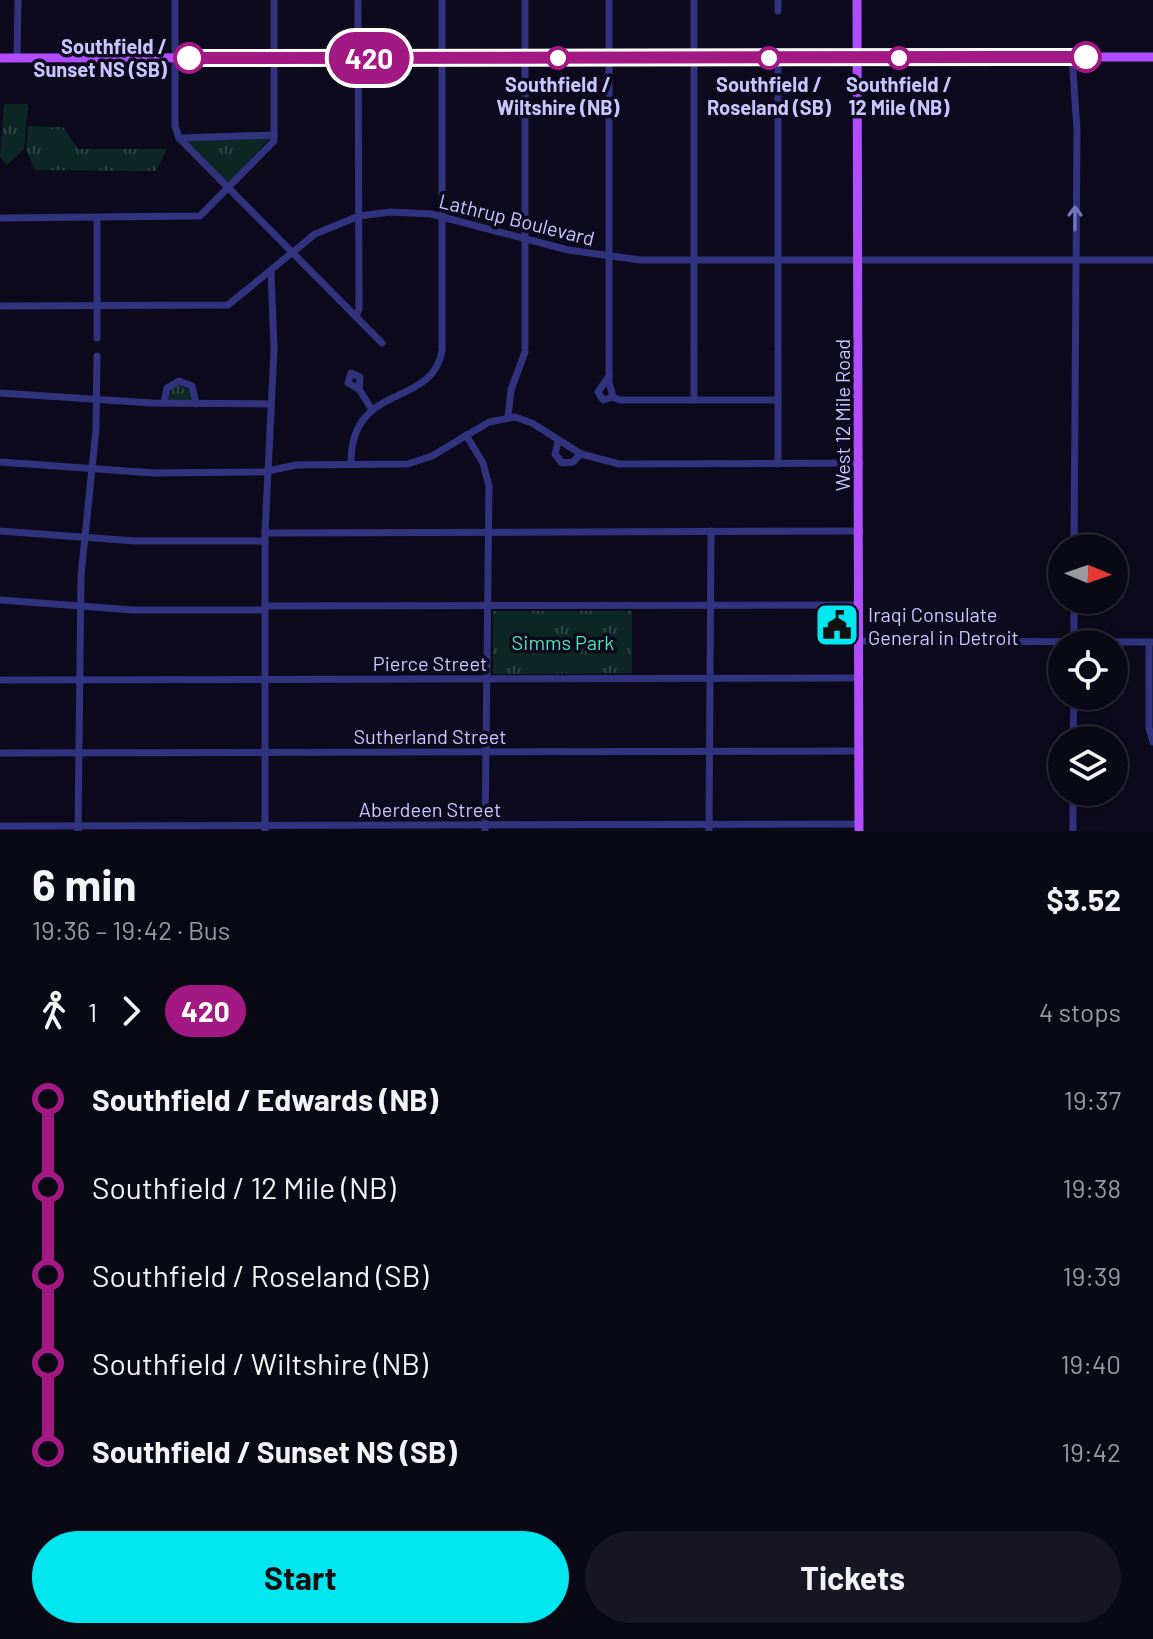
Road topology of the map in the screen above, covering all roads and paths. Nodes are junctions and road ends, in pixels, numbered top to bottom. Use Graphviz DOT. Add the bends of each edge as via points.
graph roads {
  1 [pos="18,0"];
  2 [pos="175,0"];
  3 [pos="274,0"];
  4 [pos="358,0"];
  5 [pos="442,0"];
  6 [pos="525,0"];
  7 [pos="609,0"];
  8 [pos="694,0"];
  9 [pos="778,0"];
  10 [pos="857,0"];
  11 [pos="778,11"];
  12 [pos="693,57"];
  13 [pos="1072,57"];
  14 [pos="1153,57"];
  15 [pos="0,58"];
  16 [pos="17,58"];
  17 [pos="175,58"];
  18 [pos="274,58"];
  19 [pos="358,58"];
  20 [pos="442,58"];
  21 [pos="525,58"];
  22 [pos="609,58"];
  23 [pos="778,58"];
  24 [pos="857,58"];
  25 [pos="274,135"];
  26 [pos="179,138"];
  27 [pos="228,190"];
  28 [pos="359,216"];
  29 [pos="442,216"];
  30 [pos="0,218"];
  31 [pos="97,218"];
  32 [pos="525,240"];
  33 [pos="290,251"];
  34 [pos="609,257"];
  35 [pos="1074,260"];
  36 [pos="1153,260"];
  37 [pos="778,261"];
  38 [pos="859,261"];
  39 [pos="694,262"];
  40 [pos="271,271"];
  41 [pos="97,305"];
  42 [pos="0,306"];
  43 [pos="356,317"];
  44 [pos="97,338"];
  45 [pos="382,343"];
  46 [pos="97,356"];
  47 [pos="609,376"];
  48 [pos="359,389"];
  49 [pos="0,393"];
  50 [pos="613,397"];
  51 [pos="97,399"];
  52 [pos="694,400"];
  53 [pos="778,400"];
  54 [pos="164,403"];
  55 [pos="196,404"];
  56 [pos="271,404"];
  57 [pos="372,410"];
  58 [pos="508,417"];
  59 [pos="466,435"];
  60 [pos="558,442"];
  61 [pos="581,454"];
  62 [pos="0,462"];
  63 [pos="860,463"];
  64 [pos="351,464"];
  65 [pos="778,464"];
  66 [pos="93,468"];
  67 [pos="268,471"];
  68 [pos="0,531"];
  69 [pos="711,531"];
  70 [pos="860,531"];
  71 [pos="487,532"];
  72 [pos="1074,534"];
  73 [pos="84,536"];
  74 [pos="265,537"];
  75 [pos="0,600"];
  76 [pos="81,605"];
  77 [pos="711,605"];
  78 [pos="860,605"];
  79 [pos="487,606"];
  80 [pos="265,608"];
  81 [pos="860,641"];
  82 [pos="1128,642"];
  83 [pos="1151,642"];
  84 [pos="1048,643"];
  85 [pos="709,678"];
  86 [pos="860,678"];
  87 [pos="265,679"];
  88 [pos="486,679"];
  89 [pos="0,680"];
  90 [pos="80,680"];
  91 [pos="1153,742"];
  92 [pos="709,751"];
  93 [pos="860,751"];
  94 [pos="486,752"];
  95 [pos="0,753"];
  96 [pos="79,753"];
  97 [pos="265,753"];
  98 [pos="1073,806"];
  99 [pos="0,826"];
  100 [pos="78,828"];
  101 [pos="485,828"];
  102 [pos="709,828"];
  103 [pos="859,828"];
  104 [pos="265,829"];
  105 [pos="1073,831"];
  1 -- 16 [label="street"];
  2 -- 17 [label="street"];
  3 -- 18 [label="street"];
  4 -- 19 [label="street"];
  5 -- 20 [label="street"];
  6 -- 21 [label="street"];
  7 -- 22 [label="street"];
  8 -- 12 [label="street"];
  9 -- 11 [label="street"];
  10 -- 24 [label="main road, West 12 Mile Road"];
  12 -- 22 [label="main road"];
  12 -- 23 [label="main road"];
  12 -- 39 [label="street"];
  13 -- 14 [label="main road"];
  13 -- 24 [label="main road"];
  35 -- 13 [label="street, one-way"];
  15 -- 16 [label="main road"];
  16 -- 17 [label="main road"];
  17 -- 18 [label="main road"];
  17 -- 26 [label="street"];
  18 -- 19 [label="main road"];
  18 -- 25 [label="street"];
  19 -- 20 [label="main road"];
  19 -- 28 [label="street"];
  20 -- 21 [label="main road"];
  20 -- 29 [label="street"];
  21 -- 22 [label="main road"];
  21 -- 32 [label="street"];
  22 -- 34 [label="street"];
  23 -- 24 [label="main road"];
  23 -- 37 [label="street"];
  24 -- 38 [label="main road, West 12 Mile Road"];
  25 -- 26 [label="street"];
  25 -- 27 [label="street" via="272,146"];
  26 -- 27 [label="street"];
  27 -- 31 [label="street" via="192,218"];
  27 -- 33 [label="street"];
  28 -- 29 [label="street, Lathrup Boulevard" via="404,211"];
  28 -- 33 [label="street, Lathrup Boulevard"];
  28 -- 43 [label="street"];
  29 -- 32 [label="street, Lathrup Boulevard"];
  29 -- 57 [label="street" via="442,349 437,368"];
  30 -- 31 [label="street"];
  31 -- 41 [label="street"];
  32 -- 34 [label="street, Lathrup Boulevard"];
  32 -- 58 [label="street" via="525,349"];
  33 -- 40 [label="street, Lathrup Boulevard"];
  33 -- 43 [label="street"];
  34 -- 39 [label="street, Lathrup Boulevard"];
  34 -- 47 [label="street"];
  35 -- 36 [label="street, Lathrup Boulevard"];
  35 -- 38 [label="street, Lathrup Boulevard"];
  35 -- 72 [label="street"];
  37 -- 38 [label="street, Lathrup Boulevard"];
  37 -- 39 [label="street, Lathrup Boulevard"];
  37 -- 53 [label="street"];
  38 -- 63 [label="main road, West 12 Mile Road"];
  39 -- 52 [label="street"];
  40 -- 41 [label="street, Lathrup Boulevard" via="228,305"];
  40 -- 56 [label="street"];
  41 -- 42 [label="street, Lathrup Boulevard"];
  41 -- 44 [label="street"];
  43 -- 45 [label="street"];
  46 -- 51 [label="street"];
  47 -- 50 [label="street"];
  47 -- 50 [label="street" via="598,392 603,400"];
  48 -- 57 [label="street"];
  49 -- 51 [label="street"];
  50 -- 52 [label="street"];
  51 -- 54 [label="street"];
  51 -- 66 [label="street"];
  52 -- 53 [label="street"];
  53 -- 65 [label="street"];
  54 -- 55 [label="street"];
  54 -- 55 [label="street" via="167,388 179,381 192,386"];
  55 -- 56 [label="street"];
  56 -- 67 [label="street"];
  57 -- 64 [label="street" via="353,433"];
  58 -- 59 [label="street"];
  58 -- 60 [label="street" via="528,422"];
  59 -- 64 [label="street" via="420,462"];
  59 -- 71 [label="street" via="488,479"];
  60 -- 61 [label="street"];
  60 -- 61 [label="street" via="555,454 562,463"];
  61 -- 65 [label="street" via="631,465"];
  62 -- 66 [label="street"];
  63 -- 65 [label="street"];
  63 -- 70 [label="main road, West 12 Mile Road"];
  64 -- 67 [label="street" via="288,465"];
  66 -- 67 [label="street"];
  66 -- 73 [label="street"];
  67 -- 74 [label="street"];
  68 -- 73 [label="street"];
  69 -- 70 [label="street"];
  69 -- 71 [label="street"];
  69 -- 77 [label="street"];
  70 -- 78 [label="main road, West 12 Mile Road"];
  71 -- 74 [label="street"];
  71 -- 79 [label="street"];
  73 -- 74 [label="street" via="148,541"];
  73 -- 76 [label="street"];
  74 -- 80 [label="street"];
  75 -- 76 [label="street"];
  76 -- 80 [label="street"];
  76 -- 90 [label="street"];
  77 -- 78 [label="street"];
  77 -- 79 [label="street"];
  77 -- 85 [label="street"];
  78 -- 81 [label="main road, West 12 Mile Road"];
  79 -- 80 [label="street"];
  79 -- 88 [label="street"];
  80 -- 87 [label="street"];
  81 -- 84 [label="street"];
  81 -- 86 [label="main road, West 12 Mile Road"];
  82 -- 83 [label="street"];
  83 -- 91 [label="street"];
  85 -- 86 [label="street, Pierce Street"];
  85 -- 88 [label="street, Pierce Street"];
  85 -- 92 [label="street"];
  86 -- 93 [label="main road, West 12 Mile Road"];
  87 -- 88 [label="street, Pierce Street"];
  87 -- 90 [label="street, Pierce Street"];
  87 -- 97 [label="street"];
  88 -- 94 [label="street"];
  89 -- 90 [label="street, Pierce Street"];
  90 -- 96 [label="street"];
  92 -- 93 [label="street, Sutherland Street"];
  92 -- 94 [label="street, Sutherland Street"];
  92 -- 102 [label="street"];
  93 -- 103 [label="main road, West 12 Mile Road"];
  94 -- 97 [label="street, Sutherland Street"];
  94 -- 101 [label="street"];
  95 -- 96 [label="street, Sutherland Street"];
  96 -- 97 [label="street, Sutherland Street"];
  96 -- 100 [label="street"];
  97 -- 104 [label="street"];
  98 -- 105 [label="street"];
  99 -- 100 [label="street, Aberdeen Street"];
  100 -- 104 [label="street, Aberdeen Street"];
  101 -- 102 [label="street, Aberdeen Street"];
  101 -- 104 [label="street, Aberdeen Street"];
  102 -- 103 [label="street, Aberdeen Street"];
}
